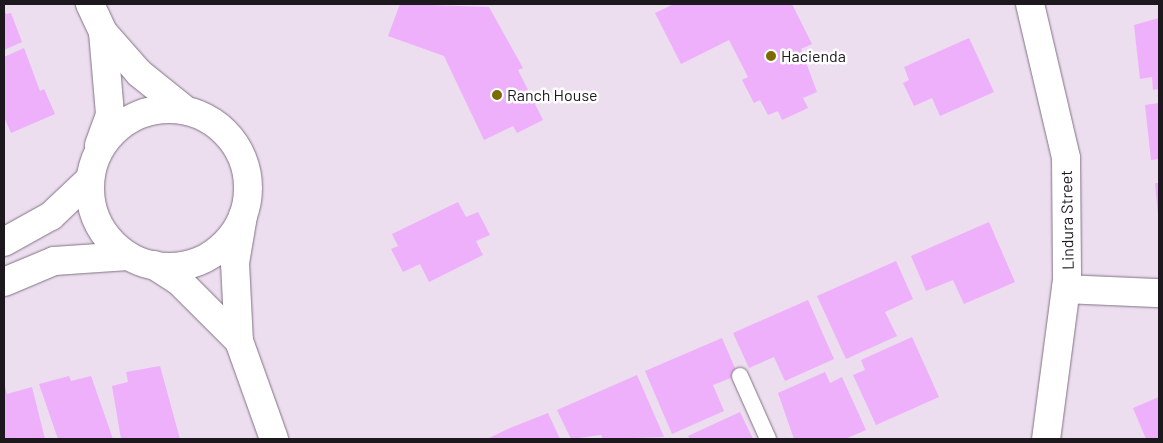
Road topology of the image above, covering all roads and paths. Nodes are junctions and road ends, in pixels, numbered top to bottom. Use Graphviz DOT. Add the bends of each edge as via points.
graph roads {
  1 [pos="90,4"];
  2 [pos="1030,4"];
  3 [pos="103,32"];
  4 [pos="185,110"];
  5 [pos="92,169"];
  6 [pos="243,216"];
  7 [pos="4,242"];
  8 [pos="128,256"];
  9 [pos="154,266"];
  10 [pos="4,282"];
  11 [pos="1066,289"];
  12 [pos="1159,293"];
  13 [pos="239,341"];
  14 [pos="740,376"];
  15 [pos="274,439"];
  16 [pos="768,439"];
  17 [pos="1046,439"];
  1 -- 3 [label="street"];
  2 -- 11 [label="street, Lindura Street" via="1066,158"];
  3 -- 4 [label="street" via="144,78"];
  3 -- 5 [label="street" via="110,114"];
  4 -- 5 [label="street" via="157,109 131,118 109,135"];
  4 -- 6 [label="street" via="210,120 231,138 244,162 249,189"];
  5 -- 7 [label="street" via="52,216"];
  5 -- 8 [label="street" via="98,223"];
  6 -- 9 [label="street" via="229,240 208,257 182,266"];
  6 -- 13 [label="street" via="235,263"];
  8 -- 9 [label="street"];
  8 -- 10 [label="street" via="54,262"];
  9 -- 13 [label="street" via="179,281"];
  11 -- 12 [label="street"];
  11 -- 17 [label="street, Lindura Street"];
  13 -- 15 [label="street"];
  14 -- 16 [label="lane"];
}
